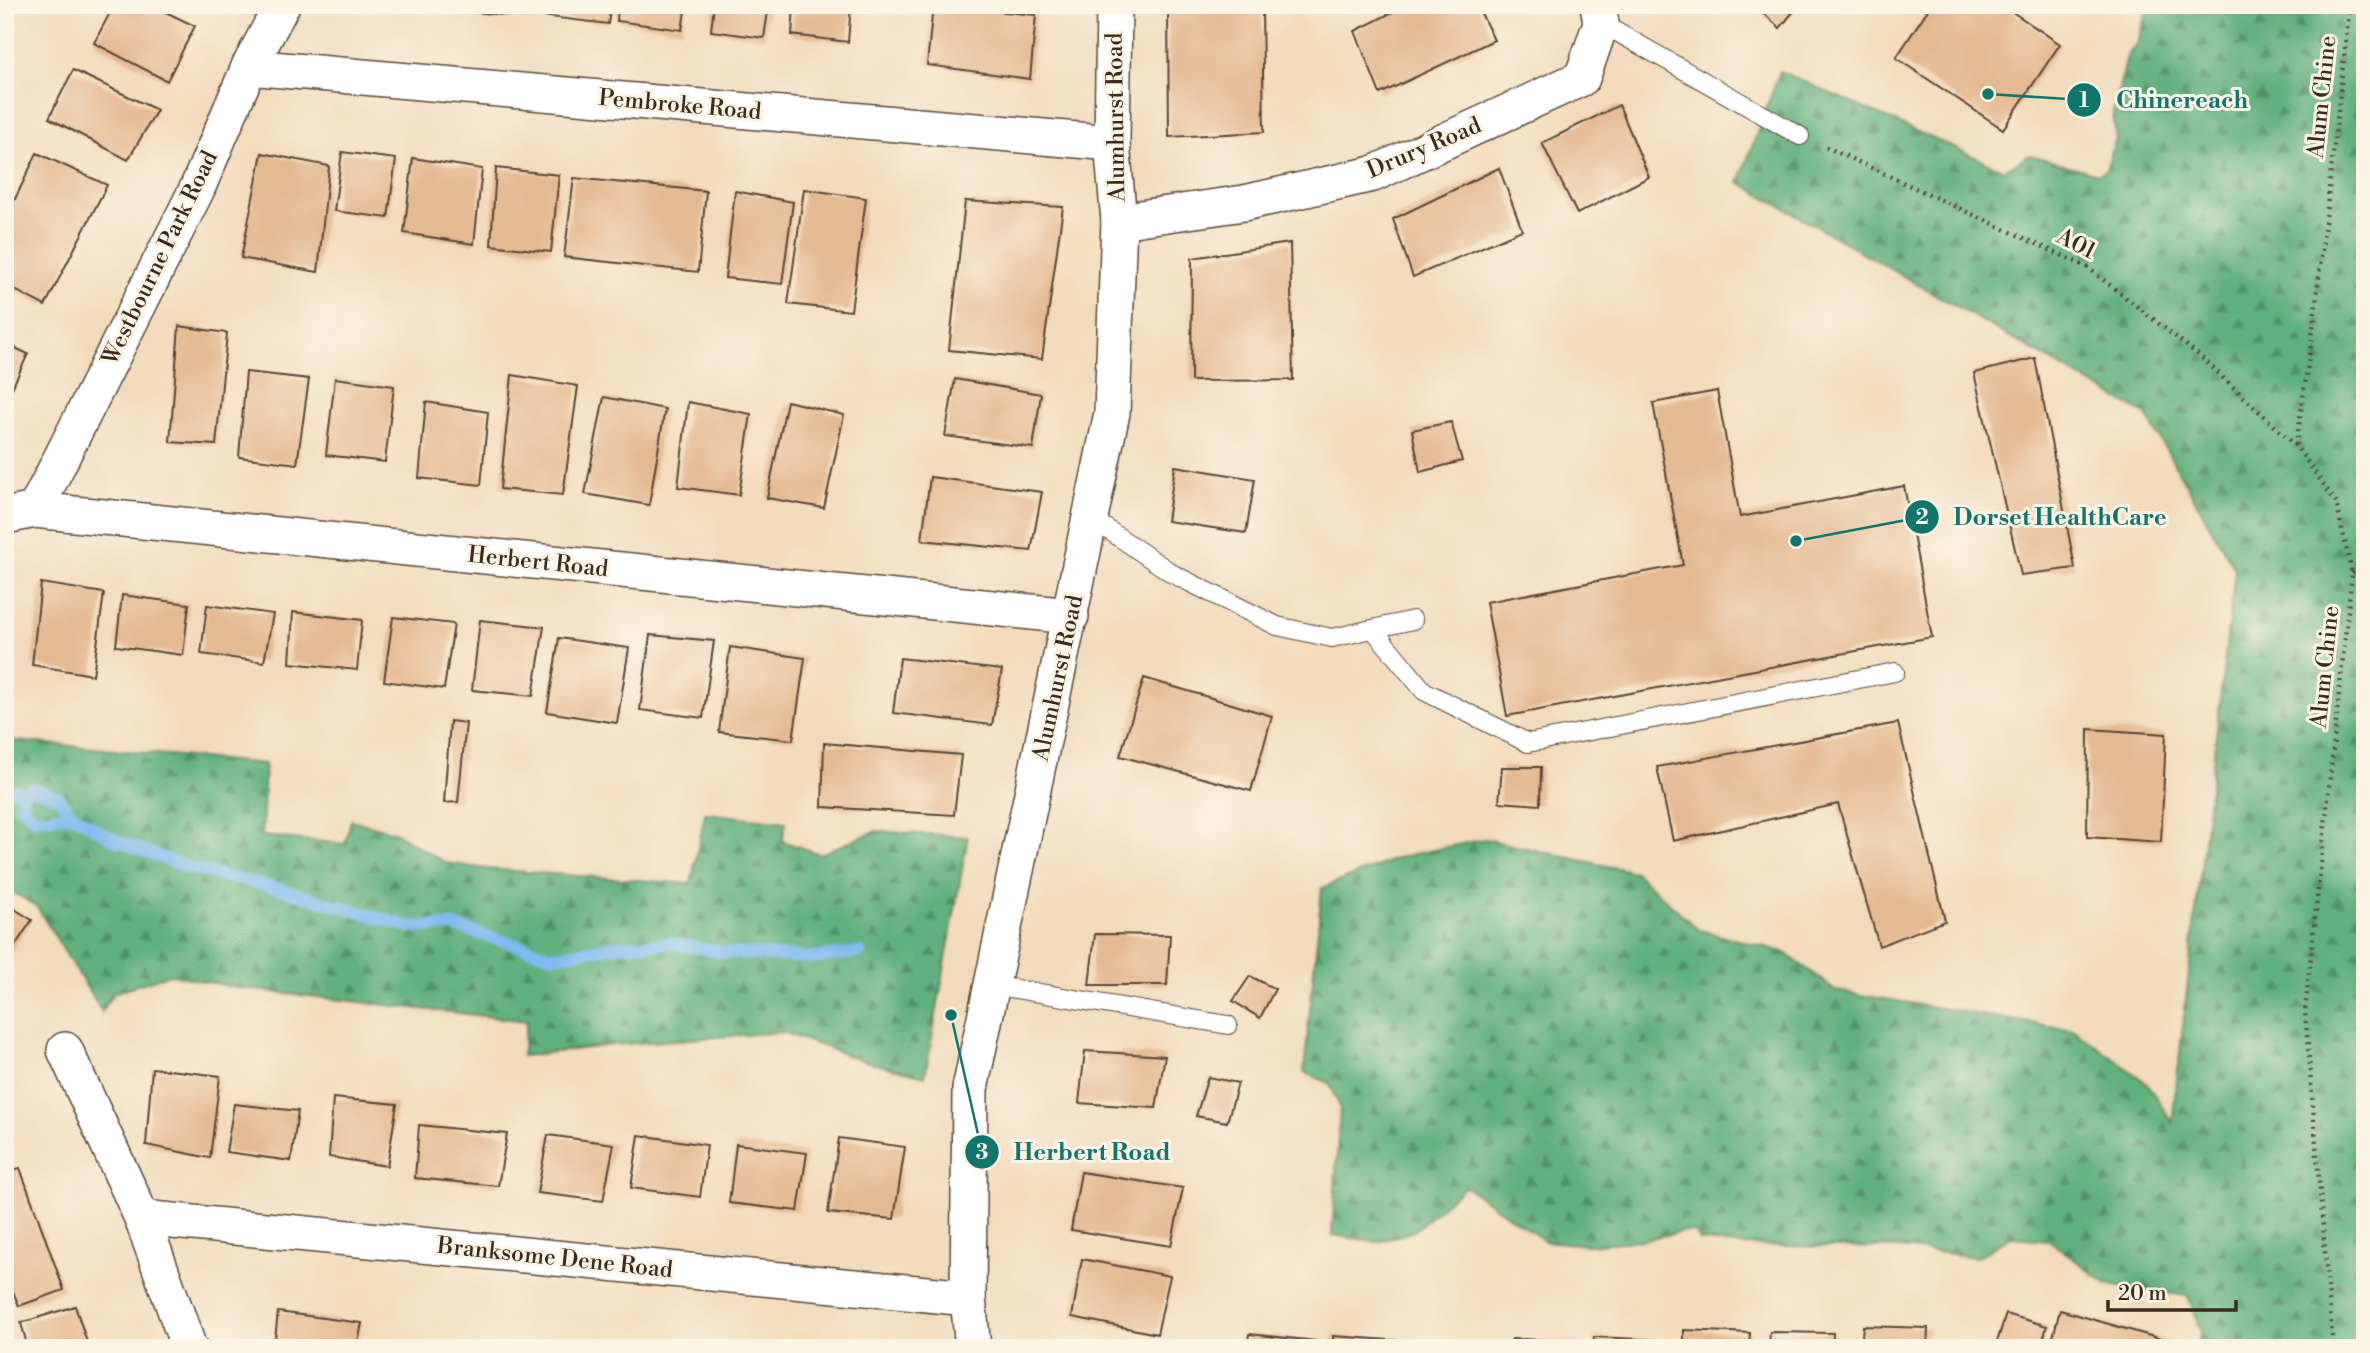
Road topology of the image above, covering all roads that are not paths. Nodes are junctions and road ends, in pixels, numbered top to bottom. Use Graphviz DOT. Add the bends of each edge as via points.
graph roads {
  1 [pos="282,5"];
  2 [pos="1114,5"];
  3 [pos="1600,14"];
  4 [pos="249,67"];
  5 [pos="1800,136"];
  6 [pos="1112,143"];
  7 [pos="1119,221"];
  8 [pos="20,513"];
  9 [pos="1091,518"];
  10 [pos="1071,616"];
  11 [pos="1413,620"];
  12 [pos="1373,629"];
  13 [pos="1895,673"];
  14 [pos="992,985"];
  15 [pos="1228,1025"];
  16 [pos="65,1050"];
  17 [pos="142,1218"];
  18 [pos="968,1298"];
  19 [pos="189,1348"];
  20 [pos="973,1348"];
  1 -- 4 [label="street, Westbourne Park Road"];
  2 -- 6 [label="street, Alumhurst Road"];
  3 -- 5 [label="lane"];
  3 -- 7 [label="street, Drury Road" via="1581,78 1373,174 1244,203"];
  4 -- 6 [label="street, Pembroke Road"];
  4 -- 8 [label="street, Westbourne Park Road" via="197,189"];
  6 -- 7 [label="street, Alumhurst Road"];
  7 -- 9 [label="street, Alumhurst Road" via="1112,413"];
  8 -- 10 [label="street, Herbert Road"];
  9 -- 10 [label="street, Alumhurst Road"];
  9 -- 12 [label="lane" via="1172,574 1277,626 1332,638"];
  10 -- 14 [label="street, Alumhurst Road"];
  11 -- 12 [label="lane"];
  12 -- 13 [label="lane" via="1424,691 1528,743"];
  14 -- 15 [label="lane"];
  14 -- 18 [label="street, Alumhurst Road" via="970,1089"];
  16 -- 17 [label="street"];
  17 -- 18 [label="street, Branksome Dene Road"];
  17 -- 19 [label="street"];
  18 -- 20 [label="street, Alumhurst Road"];
}
